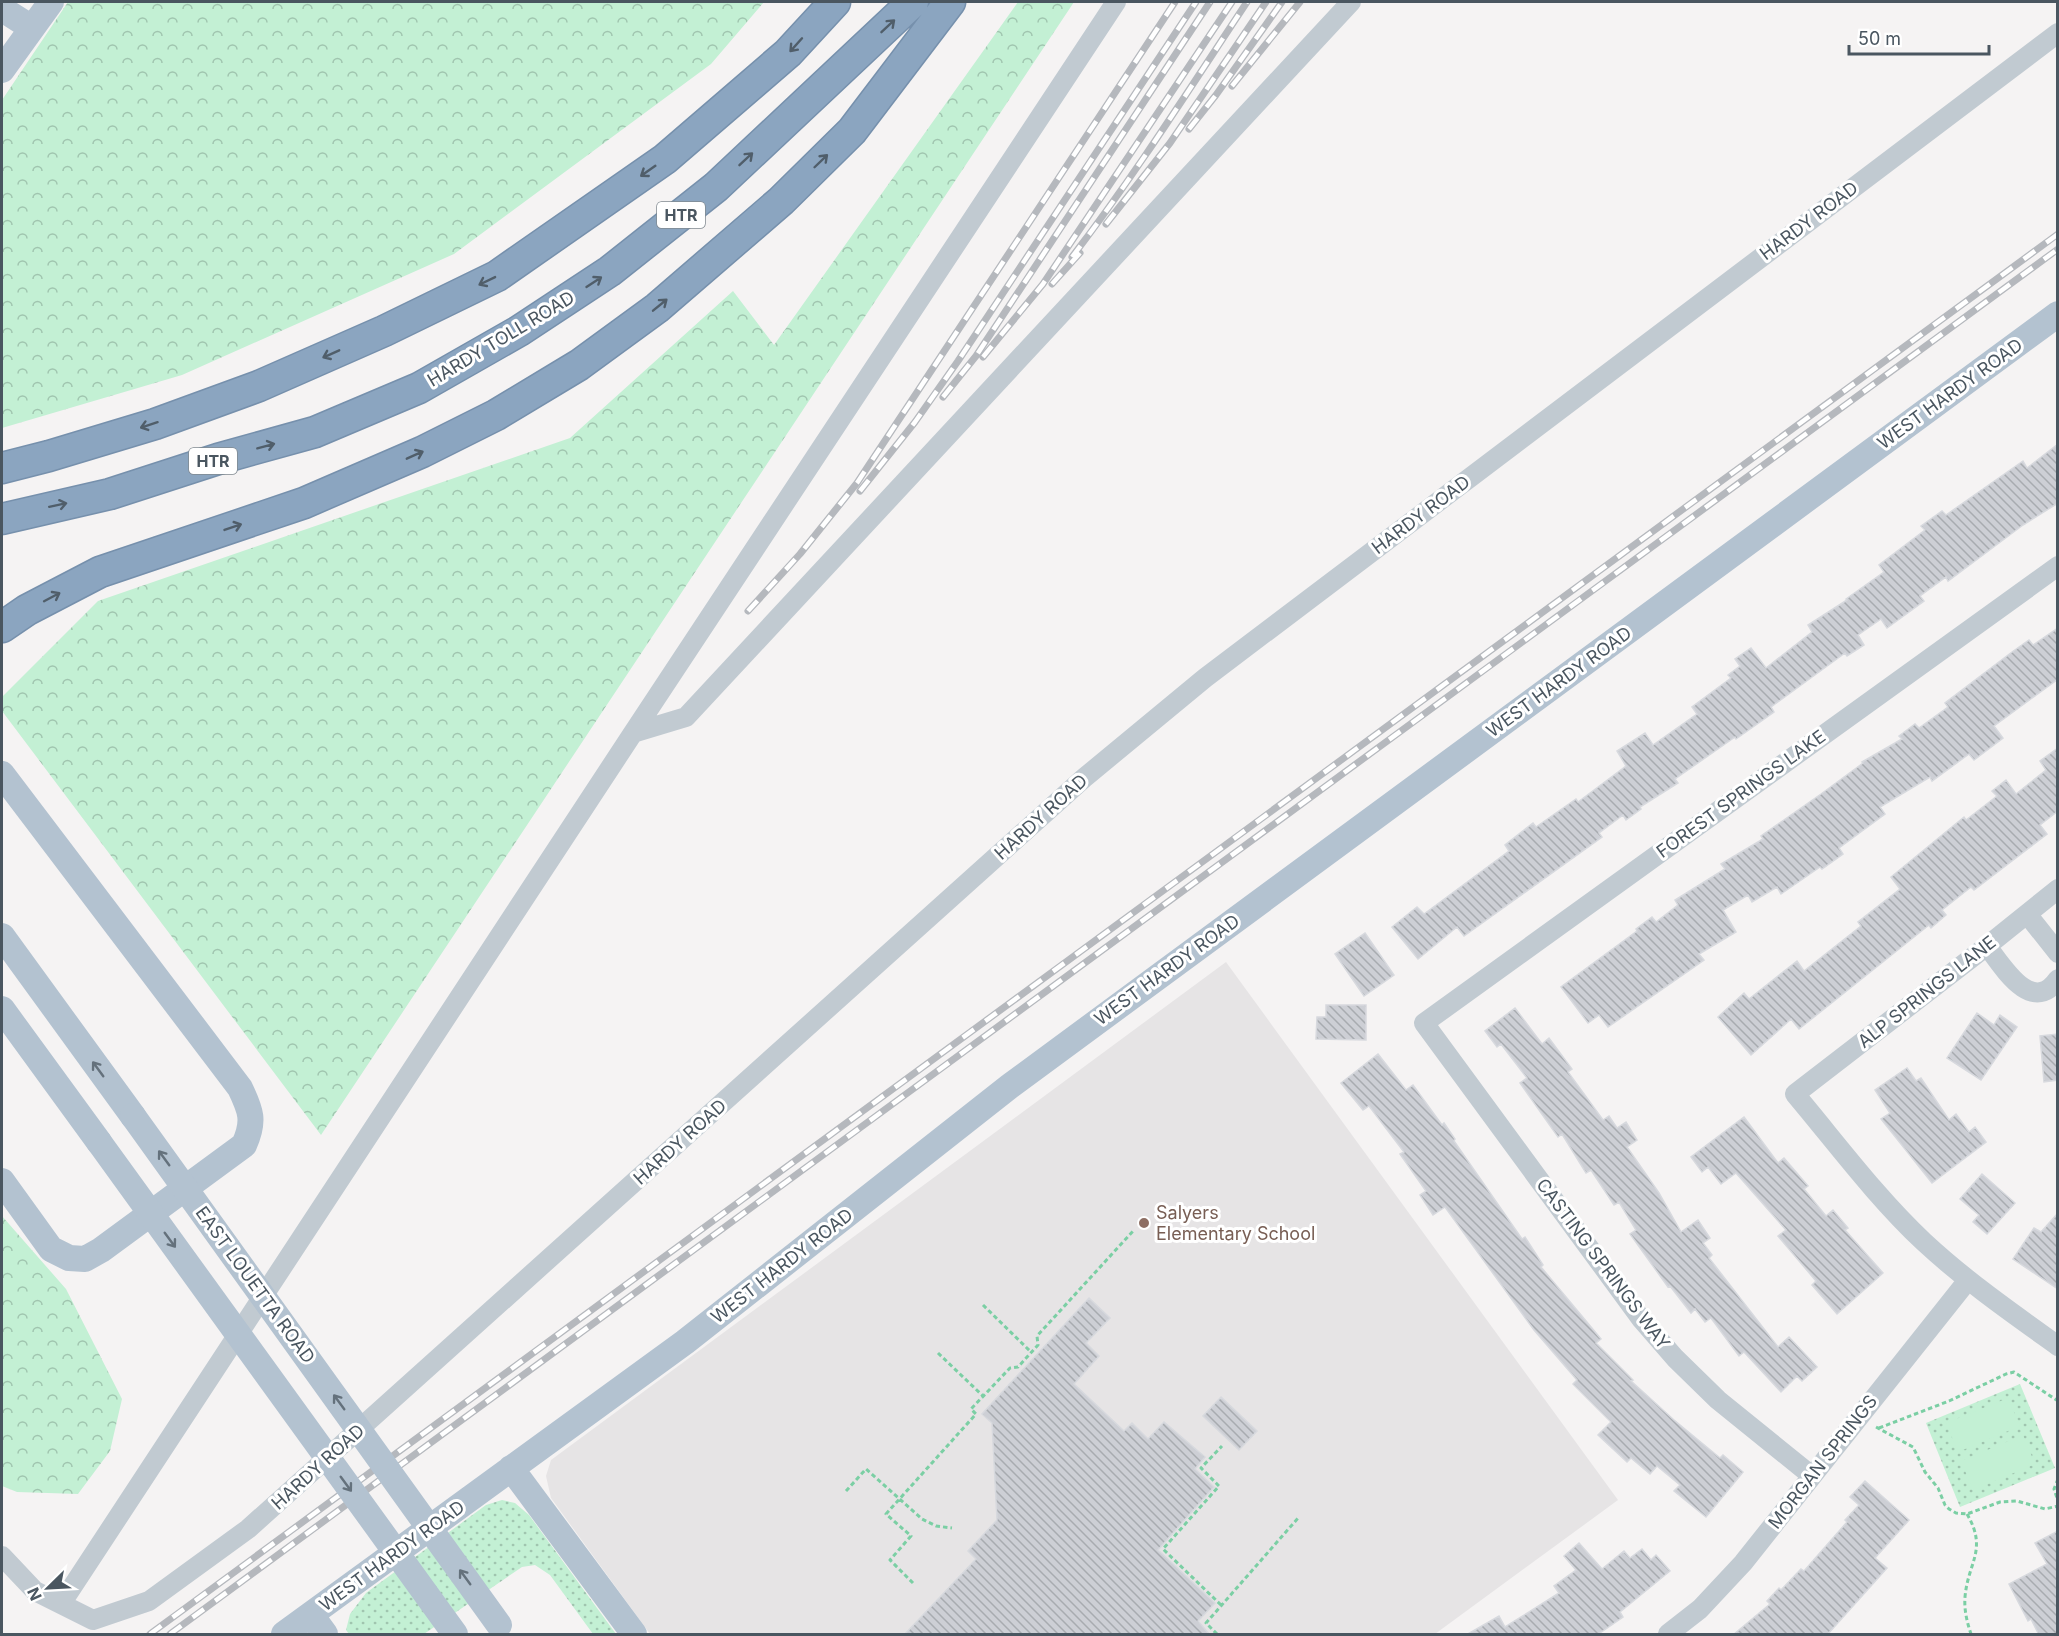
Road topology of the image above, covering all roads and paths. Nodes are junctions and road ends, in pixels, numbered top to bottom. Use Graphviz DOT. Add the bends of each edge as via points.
graph roads {
  1 [pos="51,2"];
  2 [pos="835,2"];
  3 [pos="914,2"];
  4 [pos="950,2"];
  5 [pos="1116,2"];
  6 [pos="1351,2"];
  7 [pos="2,9"];
  8 [pos="32,28"];
  9 [pos="2058,33"];
  10 [pos="2,70"];
  11 [pos="2058,314"];
  12 [pos="2,468"];
  13 [pos="2,519"];
  14 [pos="2058,566"];
  15 [pos="2,627"];
  16 [pos="633,733"];
  17 [pos="2,774"];
  18 [pos="2058,889"];
  19 [pos="2027,914"];
  20 [pos="2,936"];
  21 [pos="1987,946"];
  22 [pos="2058,953"];
  23 [pos="2058,980"];
  24 [pos="2,1009"];
  25 [pos="1424,1023"];
  26 [pos="2,1181"];
  27 [pos="1134,1230"];
  28 [pos="1968,1280"];
  29 [pos="983,1305"];
  30 [pos="2058,1346"];
  31 [pos="1031,1352"];
  32 [pos="938,1353"];
  33 [pos="983,1396"];
  34 [pos="2058,1401"];
  35 [pos="1860,1415"];
  36 [pos="1878,1429"];
  37 [pos="1222,1446"];
  38 [pos="511,1468"];
  39 [pos="1812,1476"];
  40 [pos="2058,1479"];
  41 [pos="846,1491"];
  42 [pos="899,1500"];
  43 [pos="2058,1501"];
  44 [pos="2058,1506"];
  45 [pos="1967,1514"];
  46 [pos="1299,1517"];
  47 [pos="952,1528"];
  48 [pos="2,1557"];
  49 [pos="913,1583"];
  50 [pos="61,1604"];
  51 [pos="1221,1605"];
  52 [pos="318,1625"];
  53 [pos="503,1630"];
  54 [pos="284,1635"];
  55 [pos="455,1635"];
  56 [pos="634,1635"];
  57 [pos="1217,1635"];
  58 [pos="1668,1635"];
  59 [pos="1971,1635"];
  1 -- 8 [label="main road"];
  2 -- 12 [label="highway, one-way" via="788,53 665,159 497,276 259,386 155,424"];
  13 -- 3 [label="highway, HARDY TOLL ROAD / HTR, one-way" via="110,494 315,432 419,388 519,331 610,271 716,187"];
  15 -- 4 [label="highway, one-way" via="100,572 304,503 422,453 496,415 579,365 657,308 837,147"];
  5 -- 16 [label="street"];
  6 -- 16 [label="street" via="686,717"];
  7 -- 8 [label="main road"];
  8 -- 10 [label="main road"];
  9 -- 50 [label="street, HARDY ROAD" via="1206,678 1093,771 248,1529 149,1601 93,1620"];
  11 -- 38 [label="main road, WEST HARDY ROAD" via="1010,1086 685,1342"];
  14 -- 25 [label="street, FOREST SPRINGS LAKE"];
  16 -- 50 [label="street"];
  17 -- 26 [label="main road" via="240,1088 250,1111 252,1129 244,1145 85,1259 69,1258 51,1249"];
  18 -- 19 [label="street, ALP SPRINGS LANE"];
  19 -- 21 [label="street, ALP SPRINGS LANE"];
  19 -- 22 [label="street"];
  53 -- 20 [label="main road, EAST LOUETTA ROAD, one-way, bridge"];
  21 -- 23 [label="street" via="2028,992 2051,989"];
  21 -- 28 [label="street, ALP SPRINGS LANE" via="1796,1094 1892,1210"];
  24 -- 55 [label="main road, one-way, bridge"];
  25 -- 39 [label="street, CASTING SPRINGS WAY" via="1642,1320 1718,1400"];
  27 -- 31 [label="path" via="1036,1336 1038,1345"];
  28 -- 30 [label="street"];
  28 -- 35 [label="street, MORGAN SPRINGS"];
  29 -- 31 [label="path"];
  31 -- 33 [label="path"];
  32 -- 33 [label="path"];
  33 -- 42 [label="path" via="971,1409 976,1414"];
  34 -- 36 [label="path" via="2014,1372"];
  35 -- 36 [label="path"];
  35 -- 39 [label="street, MORGAN SPRINGS"];
  36 -- 45 [label="path" via="1913,1447 1949,1509"];
  37 -- 51 [label="path" via="1201,1468 1219,1486 1163,1549"];
  38 -- 52 [label="main road, WEST HARDY ROAD"];
  38 -- 56 [label="main road"];
  39 -- 58 [label="street, MORGAN SPRINGS" via="1743,1563 1700,1609"];
  40 -- 43 [label="path" via="2054,1489"];
  41 -- 42 [label="path" via="866,1469"];
  42 -- 47 [label="path" via="929,1524"];
  42 -- 49 [label="path" via="886,1514 911,1536 890,1560"];
  44 -- 45 [label="path" via="2045,1509 2017,1501 2000,1502"];
  45 -- 59 [label="path" via="1977,1544 1965,1595"];
  46 -- 51 [label="path"];
  48 -- 50 [label="street, HARDY ROAD" via="35,1591"];
  51 -- 57 [label="path" via="1206,1623"];
  52 -- 54 [label="main road, WEST HARDY ROAD"];
}
